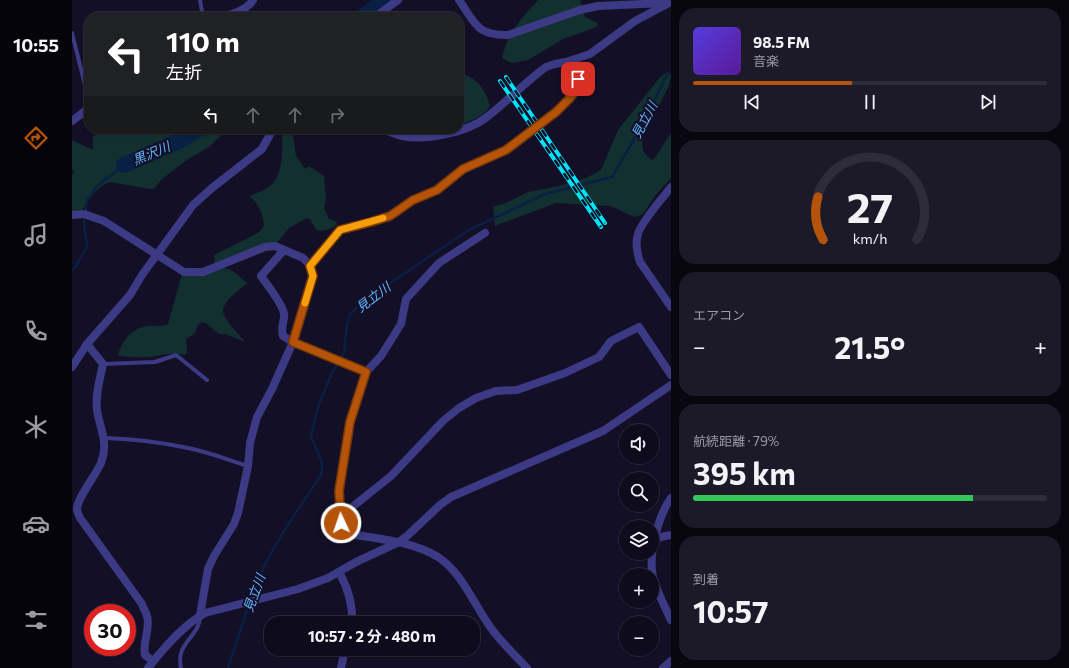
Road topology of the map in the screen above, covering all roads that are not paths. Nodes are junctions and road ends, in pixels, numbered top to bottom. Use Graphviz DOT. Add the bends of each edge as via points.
graph roads {
  1 [pos="200,0"];
  2 [pos="253,0"];
  3 [pos="398,0"];
  4 [pos="459,0"];
  5 [pos="670,3"];
  6 [pos="202,12"];
  7 [pos="237,12"];
  8 [pos="382,12"];
  9 [pos="72,33"];
  10 [pos="573,60"];
  11 [pos="84,80"];
  12 [pos="84,112"];
  13 [pos="72,121"];
  14 [pos="464,128"];
  15 [pos="270,134"];
  16 [pos="397,134"];
  17 [pos="443,134"];
  18 [pos="671,187"];
  19 [pos="84,214"];
  20 [pos="72,215"];
  21 [pos="72,221"];
  22 [pos="485,233"];
  23 [pos="284,250"];
  24 [pos="157,254"];
  25 [pos="310,266"];
  26 [pos="671,307"];
  27 [pos="293,342"];
  28 [pos="87,344"];
  29 [pos="103,364"];
  30 [pos="72,367"];
  31 [pos="366,372"];
  32 [pos="671,375"];
  33 [pos="207,380"];
  34 [pos="671,385"];
  35 [pos="105,438"];
  36 [pos="248,466"];
  37 [pos="671,498"];
  38 [pos="341,516"];
  39 [pos="659,521"];
  40 [pos="671,534"];
  41 [pos="659,537"];
  42 [pos="399,542"];
  43 [pos="652,560"];
  44 [pos="339,572"];
  45 [pos="200,615"];
  46 [pos="351,616"];
  47 [pos="671,620"];
  48 [pos="344,656"];
  49 [pos="671,660"];
  50 [pos="151,665"];
  51 [pos="181,668"];
  52 [pos="341,668"];
  53 [pos="527,668"];
  54 [pos="663,668"];
  1 -- 6 [label="lane"];
  2 -- 7 [label="street" via="251,4"];
  3 -- 8 [label="street"];
  4 -- 5 [label="street" via="476,25 484,32 497,35 508,35 598,6"];
  5 -- 10 [label="street" via="635,21 590,54"];
  9 -- 11 [label="lane"];
  10 -- 14 [label="street" via="546,67 486,117"];
  10 -- 25 [label="lane" via="577,71 577,86 574,93 556,112 506,150 463,169 437,190 413,200 390,216 340,230"];
  12 -- 13 [label="street"];
  15 -- 24 [label="street" via="262,150 194,205"];
  16 -- 17 [label="street" via="424,138"];
  18 -- 26 [label="street" via="638,233 636,243 640,262"];
  19 -- 20 [label="street"];
  19 -- 21 [label="street"];
  19 -- 24 [label="street" via="104,221"];
  22 -- 31 [label="street" via="439,263 406,299 400,324 381,356"];
  23 -- 24 [label="street" via="274,246 265,247 203,272 184,272"];
  23 -- 25 [label="street" via="303,258"];
  23 -- 27 [label="street" via="261,276 282,307 283,336"];
  24 -- 28 [label="street" via="130,295"];
  25 -- 27 [label="street" via="313,276"];
  27 -- 31 [label="street"];
  27 -- 36 [label="street" via="256,417"];
  28 -- 29 [label="street"];
  28 -- 30 [label="street"];
  29 -- 33 [label="lane" via="154,362 176,355"];
  29 -- 35 [label="street" via="96,400"];
  31 -- 38 [label="street" via="350,422 339,491"];
  32 -- 38 [label="street" via="639,328 611,341 599,357 565,373 517,390 496,391 459,408 391,476"];
  34 -- 42 [label="street" via="602,431 450,497"];
  35 -- 36 [label="lane" via="139,440 188,448"];
  35 -- 50 [label="street" via="101,464 76,510 142,604 148,625 143,647"];
  36 -- 45 [label="street" via="234,524 208,569"];
  37 -- 39 [label="street"];
  38 -- 42 [label="street" via="341,523 350,534"];
  40 -- 41 [label="street"];
  42 -- 44 [label="street"];
  42 -- 53 [label="street" via="438,557 450,568 494,632"];
  43 -- 47 [label="street" via="653,578"];
  44 -- 45 [label="street" via="314,584"];
  44 -- 46 [label="street" via="350,596"];
  45 -- 50 [label="street"];
  45 -- 51 [label="lane" via="196,628 180,654"];
  48 -- 52 [label="street"];
  49 -- 54 [label="street"];
}
